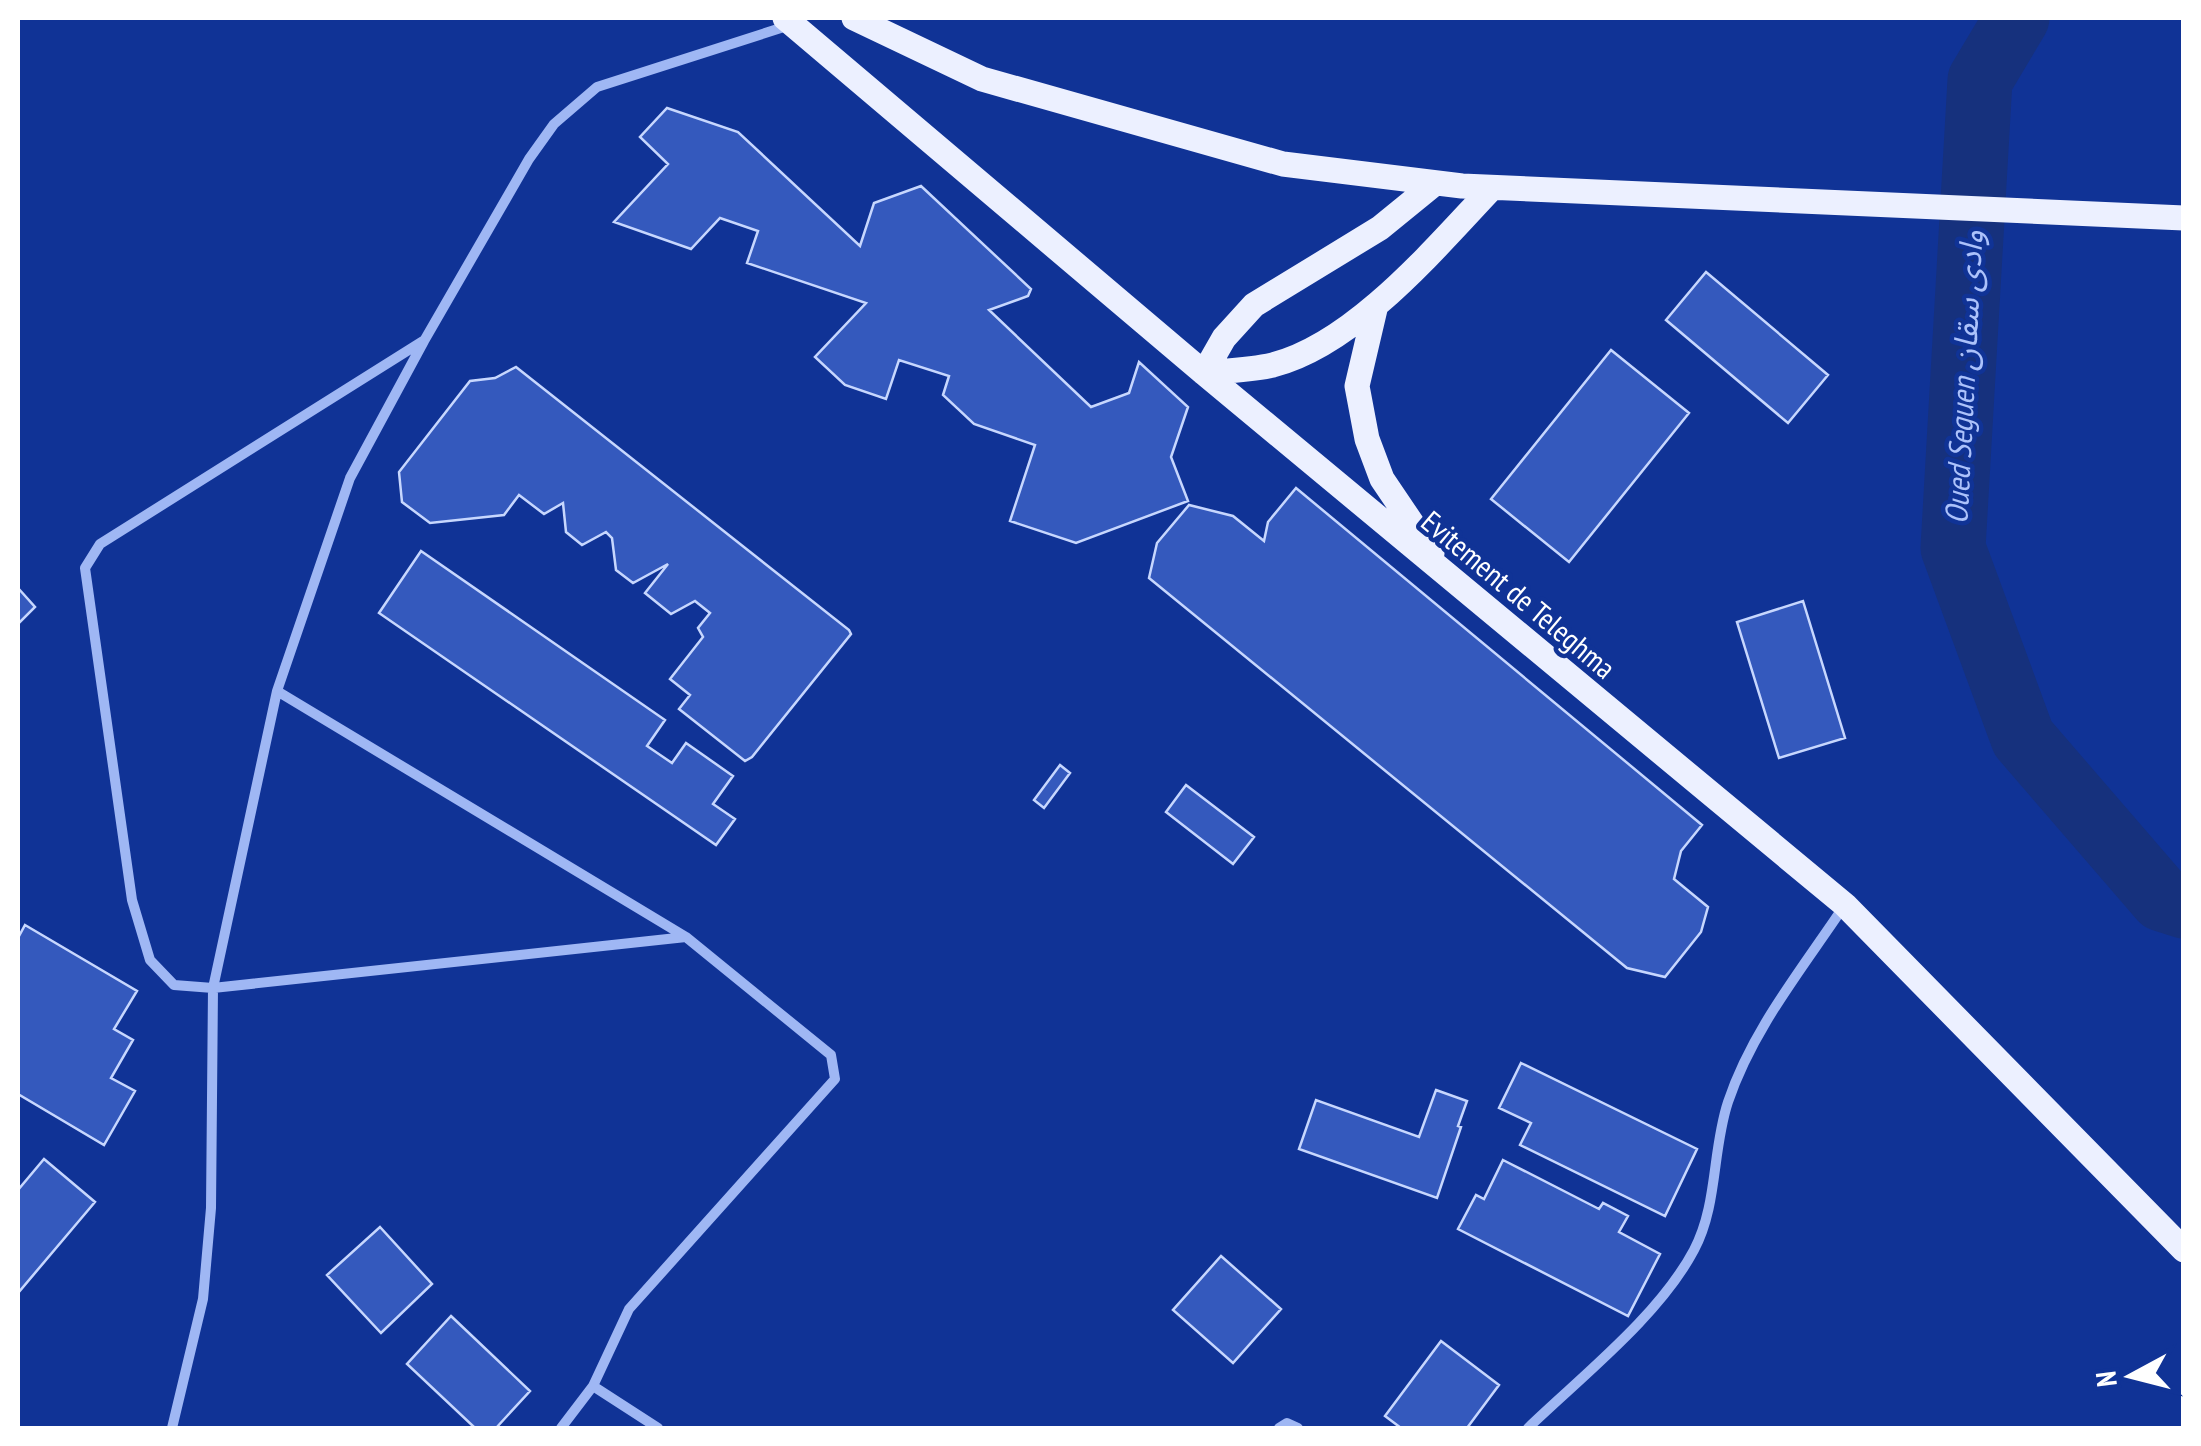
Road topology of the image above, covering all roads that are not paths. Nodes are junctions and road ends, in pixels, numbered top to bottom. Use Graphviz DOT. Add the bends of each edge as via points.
graph roads {
  1 [pos="854,18"];
  2 [pos="789,21"];
  3 [pos="1434,184"];
  4 [pos="1492,188"];
  5 [pos="2184,218"];
  6 [pos="1376,305"];
  7 [pos="424,341"];
  8 [pos="1204,373"];
  9 [pos="1452,581"];
  10 [pos="277,691"];
  11 [pos="1845,905"];
  12 [pos="686,938"];
  13 [pos="213,988"];
  14 [pos="2184,1250"];
  15 [pos="592,1386"];
  16 [pos="172,1428"];
  17 [pos="562,1428"];
  18 [pos="658,1428"];
  19 [pos="1279,1428"];
  20 [pos="1298,1428"];
  21 [pos="1528,1428"];
  1 -- 3 [label="main road" via="982,79 1282,164"];
  2 -- 7 [label="street" via="597,87 554,124"];
  2 -- 8 [label="main road, Evitement de Teleghma"];
  3 -- 4 [label="main road"];
  3 -- 8 [label="main road" via="1380,228 1254,305"];
  4 -- 5 [label="main road"];
  4 -- 6 [label="main road"];
  6 -- 8 [label="main road" via="1274,365"];
  6 -- 9 [label="main road" via="1357,386 1368,440 1382,478"];
  7 -- 10 [label="street" via="350,478"];
  7 -- 13 [label="street" via="100,544 85,568 132,900 150,960 174,985"];
  8 -- 9 [label="main road, Evitement de Teleghma"];
  9 -- 11 [label="main road, Evitement de Teleghma"];
  10 -- 12 [label="street"];
  10 -- 13 [label="street"];
  11 -- 14 [label="main road, Evitement de Teleghma"];
  11 -- 21 [label="street" via="1744,1056 1695,1248 1667,1293"];
  12 -- 13 [label="street"];
  12 -- 15 [label="street" via="831,1054 835,1079 629,1310"];
  13 -- 16 [label="street" via="212,1208 204,1299"];
  15 -- 17 [label="street"];
  15 -- 18 [label="street"];
  19 -- 20 [label="street"];
}
